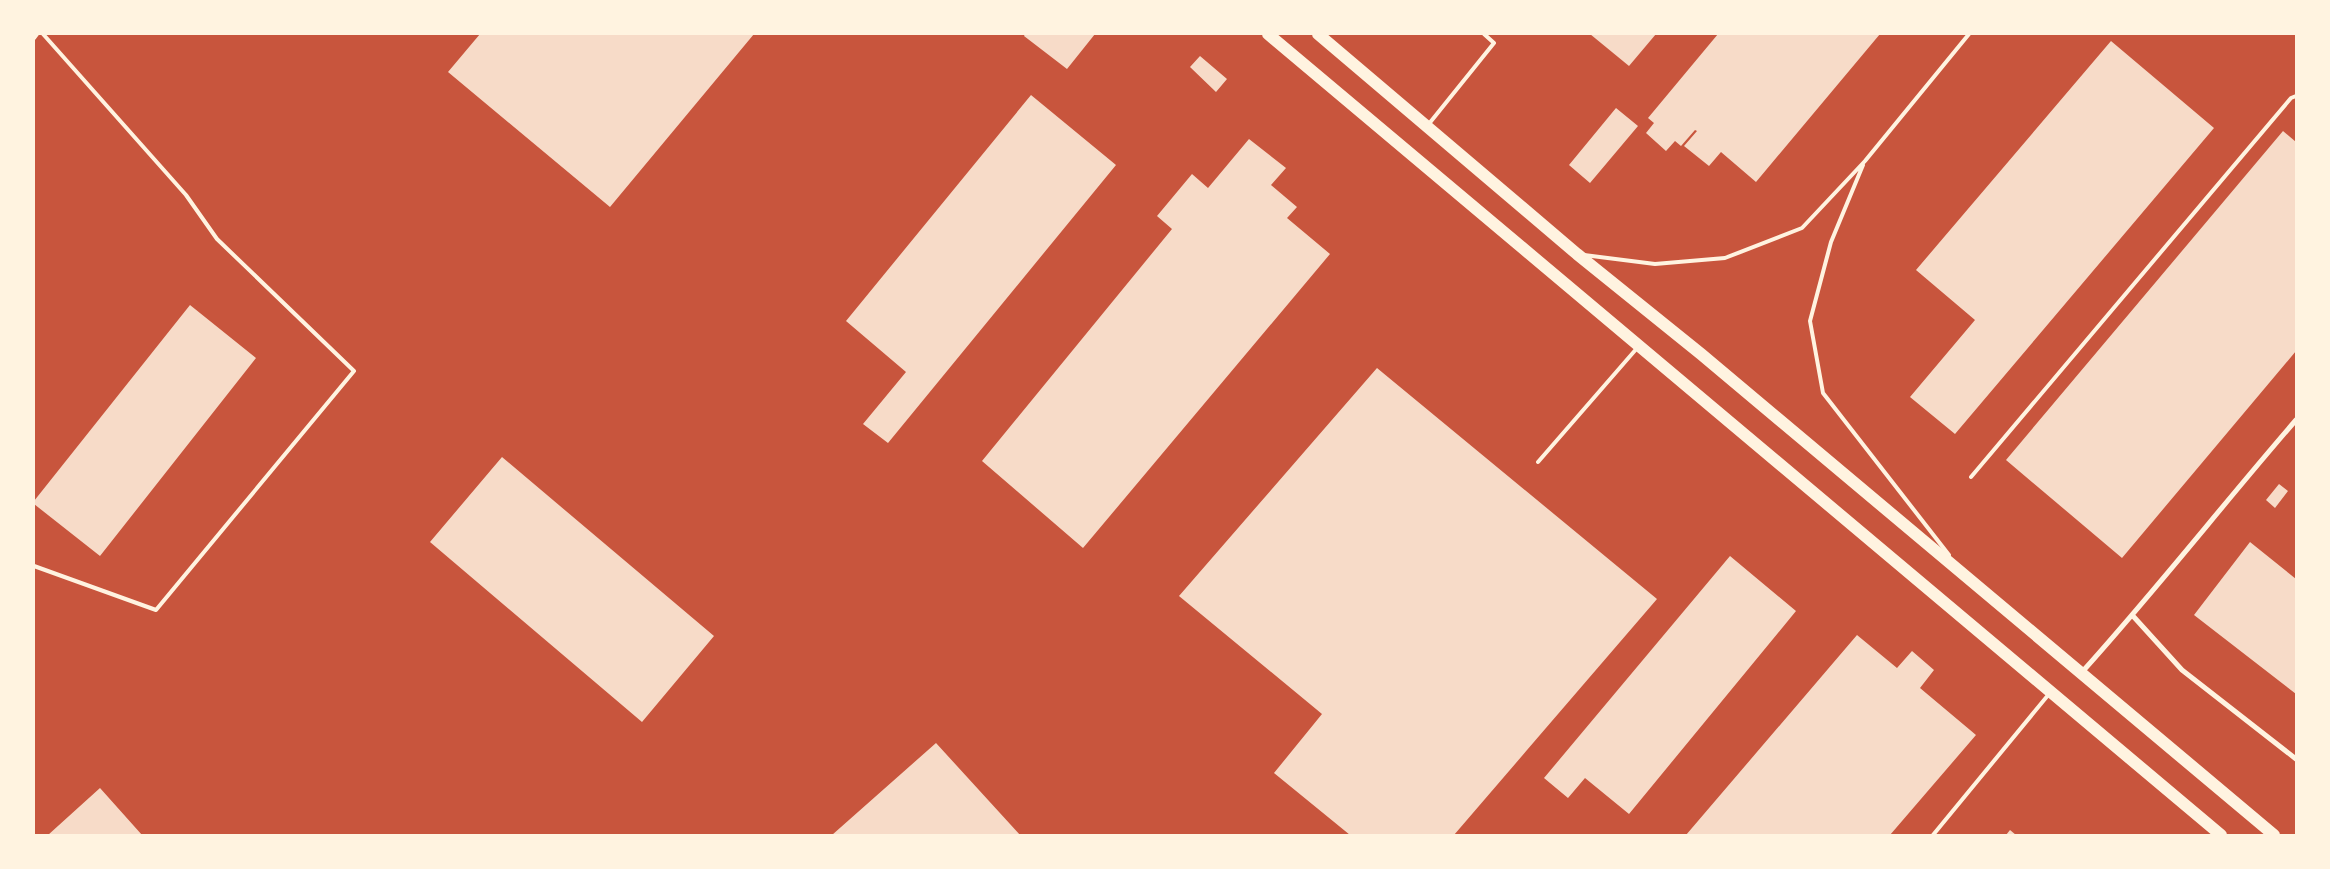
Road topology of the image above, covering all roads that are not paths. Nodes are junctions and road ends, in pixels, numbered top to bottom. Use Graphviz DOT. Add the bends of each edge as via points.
graph roads {
  1 [pos="37,34"];
  2 [pos="43,34"];
  3 [pos="1268,34"];
  4 [pos="1318,34"];
  5 [pos="1484,34"];
  6 [pos="1969,34"];
  7 [pos="34,38"];
  8 [pos="2296,96"];
  9 [pos="1427,126"];
  10 [pos="1865,162"];
  11 [pos="1577,254"];
  12 [pos="1640,346"];
  13 [pos="2296,420"];
  14 [pos="1538,462"];
  15 [pos="1971,477"];
  16 [pos="34,566"];
  17 [pos="1967,579"];
  18 [pos="2133,616"];
  19 [pos="2080,674"];
  20 [pos="2051,691"];
  21 [pos="2296,759"];
  22 [pos="1933,835"];
  23 [pos="2221,835"];
  24 [pos="2274,835"];
  1 -- 7 [label="lane"];
  2 -- 16 [label="lane" via="186,195 218,239 354,371 156,610"];
  3 -- 12 [label="main road"];
  4 -- 9 [label="main road"];
  5 -- 9 [label="lane" via="1494,43"];
  6 -- 10 [label="lane"];
  8 -- 15 [label="lane" via="2291,98"];
  9 -- 11 [label="main road"];
  10 -- 11 [label="lane" via="1802,228 1726,258 1655,264"];
  10 -- 17 [label="lane" via="1831,242 1810,321 1823,393"];
  11 -- 17 [label="main road" via="1701,354"];
  12 -- 14 [label="lane"];
  12 -- 20 [label="main road"];
  13 -- 18 [label="street"];
  17 -- 19 [label="main road"];
  18 -- 19 [label="street"];
  18 -- 21 [label="street" via="2182,670"];
  19 -- 24 [label="main road"];
  20 -- 22 [label="lane"];
  20 -- 23 [label="main road"];
}
